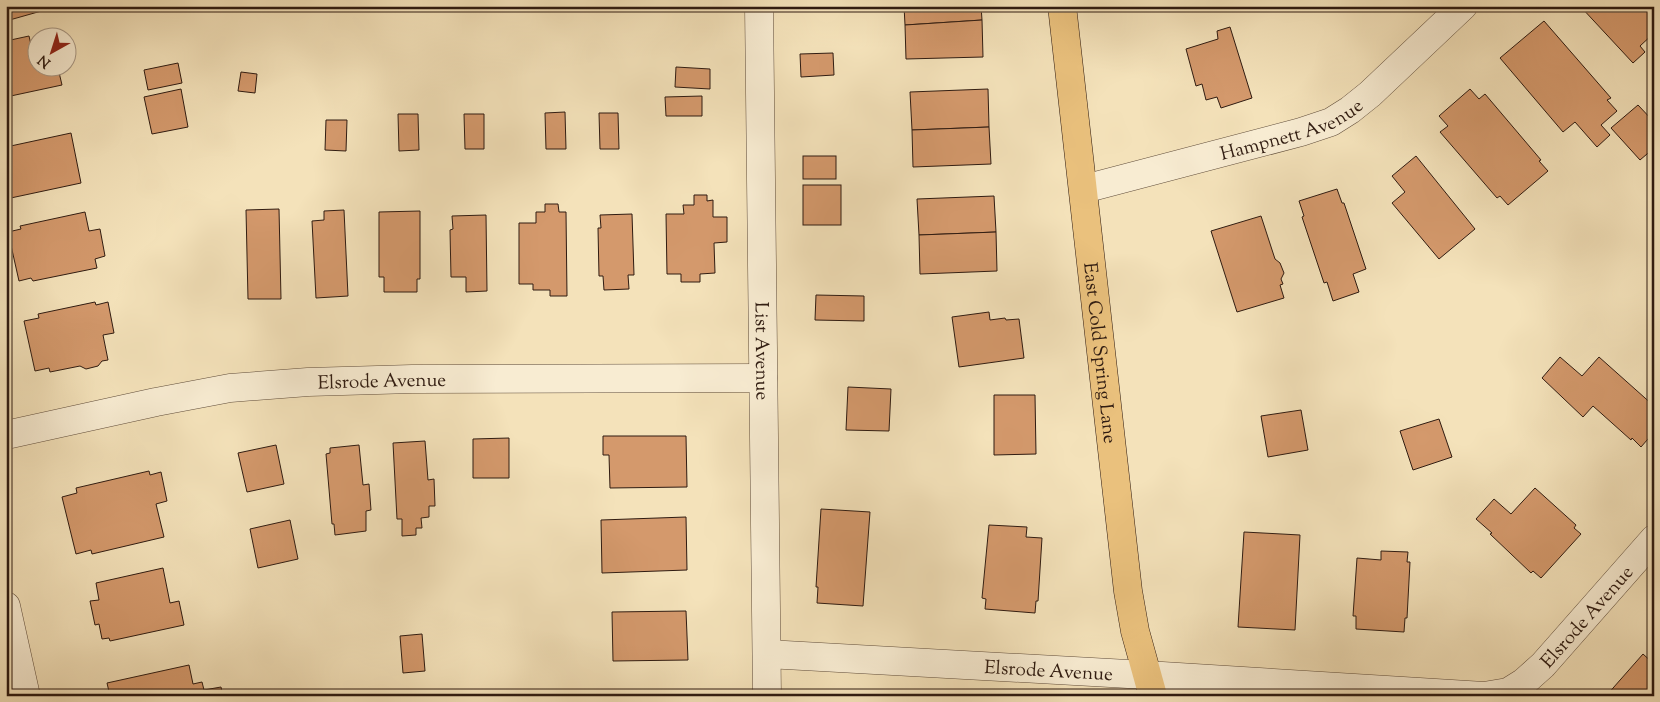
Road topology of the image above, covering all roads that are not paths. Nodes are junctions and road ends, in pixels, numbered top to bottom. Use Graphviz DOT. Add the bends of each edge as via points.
graph roads {
  1 [pos="759,6"];
  2 [pos="1062,6"];
  3 [pos="1463,6"];
  4 [pos="1084,189"];
  5 [pos="763,378"];
  6 [pos="6,435"];
  7 [pos="1654,540"];
  8 [pos="6,606"];
  9 [pos="767,654"];
  10 [pos="1149,685"];
  11 [pos="26,696"];
  12 [pos="767,696"];
  1 -- 5 [label="street, List Avenue"];
  2 -- 4 [label="main road, East Cold Spring Lane"];
  3 -- 4 [label="street, Hampnett Avenue" via="1370,94 1331,122"];
  4 -- 10 [label="main road, East Cold Spring Lane" via="1128,591"];
  5 -- 6 [label="street, Elsrode Avenue" via="308,382 230,388"];
  5 -- 9 [label="street, List Avenue"];
  7 -- 10 [label="street, Elsrode Avenue" via="1542,665 1508,692 1484,696"];
  8 -- 11 [label="street"];
  9 -- 10 [label="street, Elsrode Avenue"];
  9 -- 12 [label="street, List Avenue"];
}
